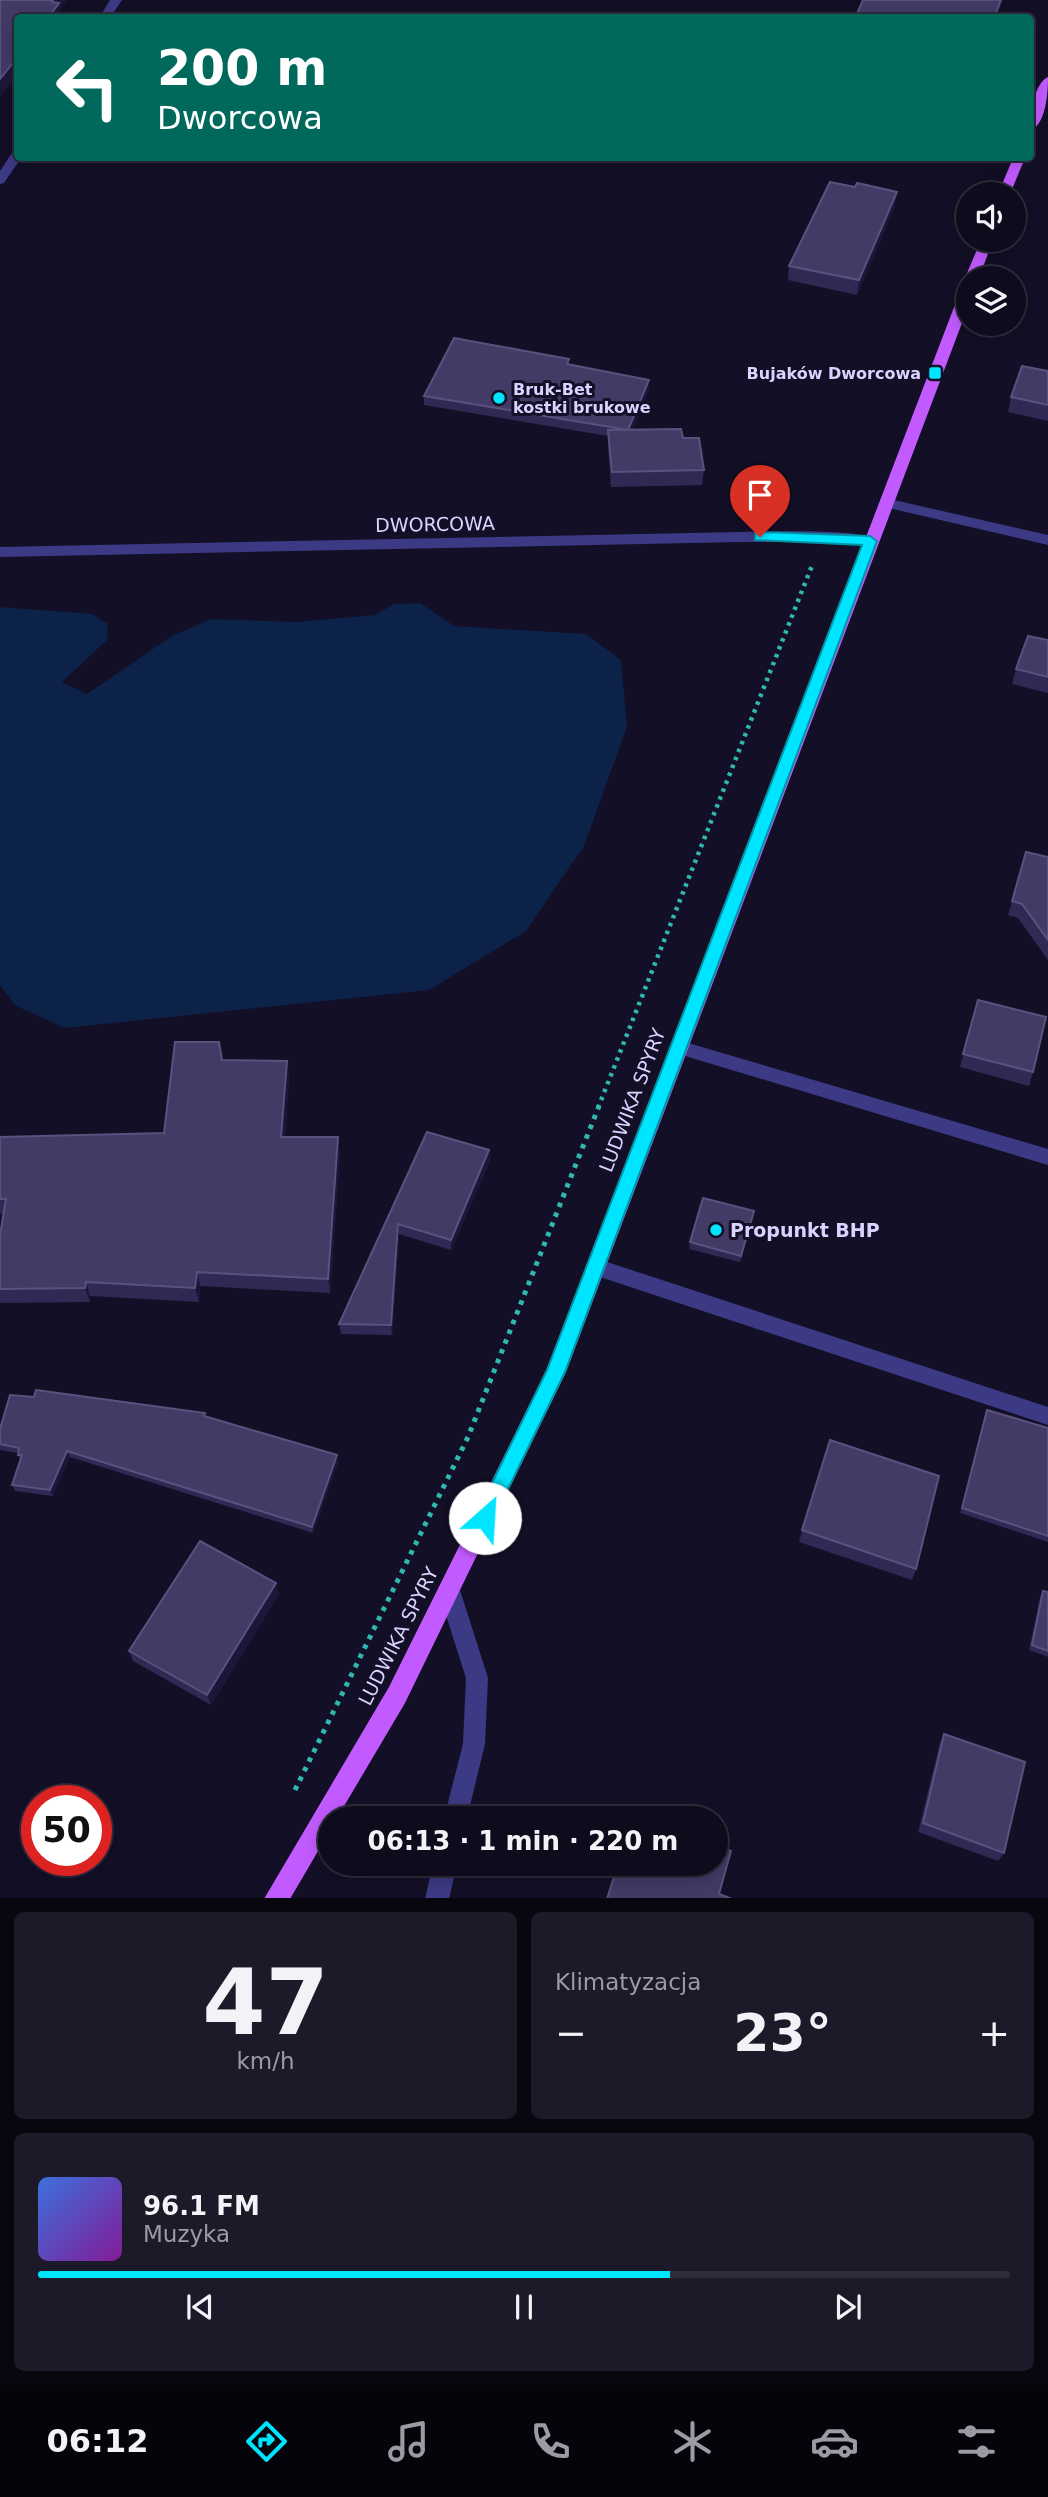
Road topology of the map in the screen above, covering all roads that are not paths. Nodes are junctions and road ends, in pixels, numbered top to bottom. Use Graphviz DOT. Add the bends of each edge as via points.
graph roads {
  1 [pos="1048,81"];
  2 [pos="1034,118"];
  3 [pos="14,159"];
  4 [pos="1017,161"];
  5 [pos="0,180"];
  6 [pos="1009,182"];
  7 [pos="956,320"];
  8 [pos="885,503"];
  9 [pos="1048,540"];
  10 [pos="870,541"];
  11 [pos="0,552"];
  12 [pos="678,1047"];
  13 [pos="1048,1157"];
  14 [pos="595,1267"];
  15 [pos="1048,1416"];
  16 [pos="449,1590"];
  17 [pos="459,1806"];
  18 [pos="442,1876"];
  19 [pos="277,1898"];
  20 [pos="437,1898"];
  1 -- 2 [label="main road"];
  3 -- 5 [label="street"];
  4 -- 6 [label="main road"];
  7 -- 8 [label="main road, LUDWIKA SPYRY"];
  8 -- 9 [label="street"];
  8 -- 10 [label="main road, LUDWIKA SPYRY"];
  10 -- 11 [label="street, DWORCOWA" via="726,537"];
  10 -- 12 [label="main road, LUDWIKA SPYRY"];
  12 -- 13 [label="street"];
  12 -- 14 [label="main road, LUDWIKA SPYRY"];
  14 -- 15 [label="street"];
  14 -- 16 [label="main road, LUDWIKA SPYRY" via="556,1372"];
  16 -- 17 [label="street" via="477,1678 474,1744"];
  16 -- 19 [label="main road, LUDWIKA SPYRY" via="397,1695"];
  18 -- 20 [label="street"];
}
